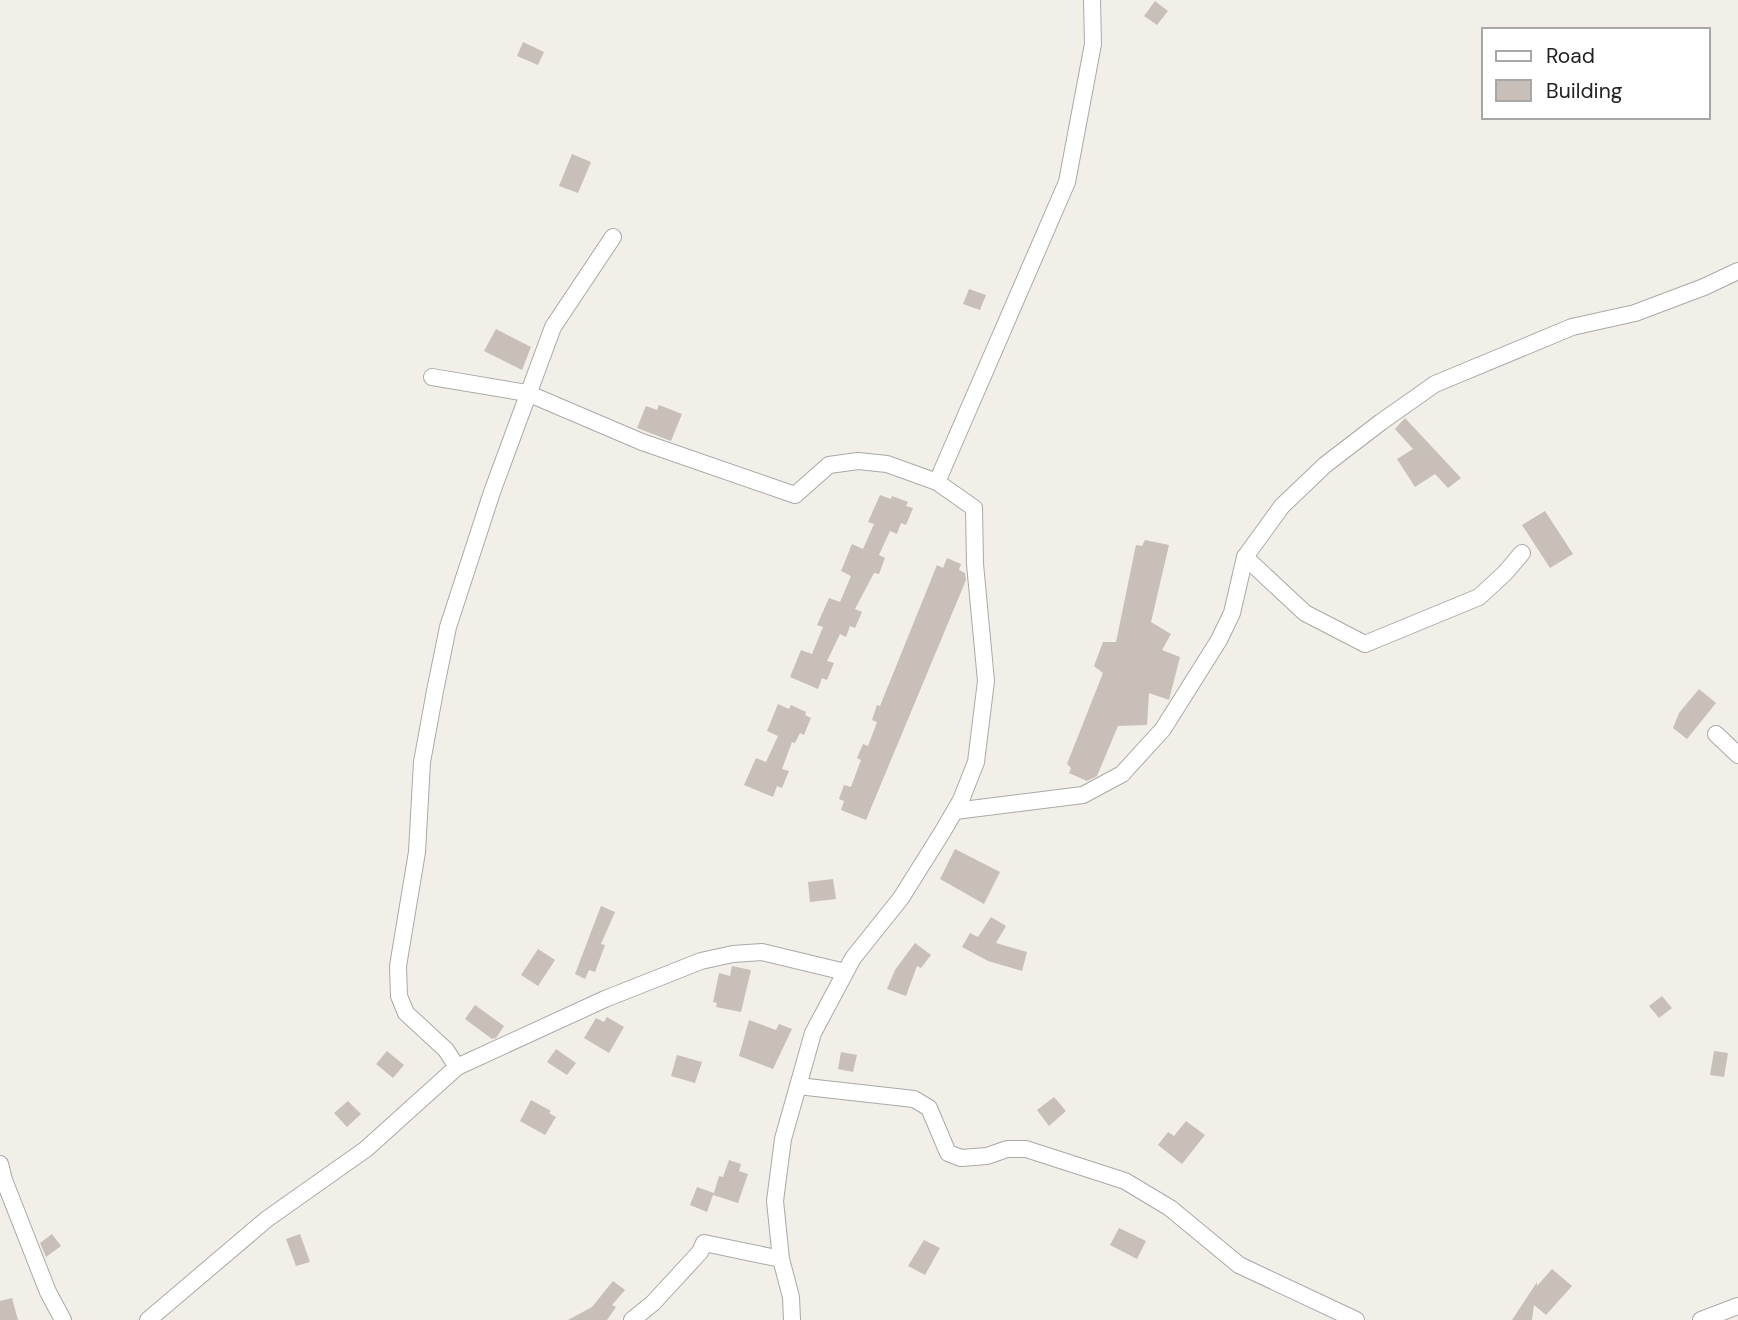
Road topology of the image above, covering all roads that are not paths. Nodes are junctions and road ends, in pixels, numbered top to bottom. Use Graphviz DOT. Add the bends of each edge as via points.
graph roads {
  1 [pos="1092,0"];
  2 [pos="613,237"];
  3 [pos="1738,271"];
  4 [pos="432,377"];
  5 [pos="527,393"];
  6 [pos="937,482"];
  7 [pos="1522,553"];
  8 [pos="1245,557"];
  9 [pos="1716,734"];
  10 [pos="1738,755"];
  11 [pos="954,811"];
  12 [pos="845,972"];
  13 [pos="457,1066"];
  14 [pos="798,1086"];
  15 [pos="0,1164"];
  16 [pos="781,1259"];
  17 [pos="1736,1305"];
  18 [pos="63,1320"];
  19 [pos="148,1320"];
  20 [pos="632,1320"];
  21 [pos="792,1320"];
  22 [pos="1356,1320"];
  23 [pos="1701,1320"];
  1 -- 6 [label="street" via="1093,44 1067,182"];
  2 -- 5 [label="street" via="553,327"];
  3 -- 8 [label="street" via="1635,313 1572,327 1435,384 1325,466 1282,506"];
  4 -- 5 [label="street"];
  5 -- 6 [label="street" via="642,442 795,495 829,466 858,461 887,464"];
  5 -- 13 [label="street" via="448,627 422,762 417,852 398,966 405,1013"];
  6 -- 11 [label="street" via="974,508 986,681 976,762"];
  7 -- 8 [label="street" via="1479,597 1365,644 1305,613"];
  8 -- 11 [label="street" via="1232,613 1219,640 1163,729 1122,774 1083,795"];
  9 -- 10 [label="street"];
  11 -- 12 [label="street" via="901,898"];
  12 -- 13 [label="street" via="762,953 701,961"];
  12 -- 14 [label="street" via="813,1033"];
  13 -- 19 [label="street" via="366,1149 267,1219"];
  14 -- 16 [label="street" via="783,1139 775,1201"];
  14 -- 22 [label="street" via="915,1099 929,1108 948,1153 961,1158 1026,1149 1125,1181 1170,1208 1239,1265"];
  15 -- 18 [label="street"];
  16 -- 20 [label="street" via="704,1243 653,1303"];
  16 -- 21 [label="street"];
  17 -- 23 [label="street"];
}
